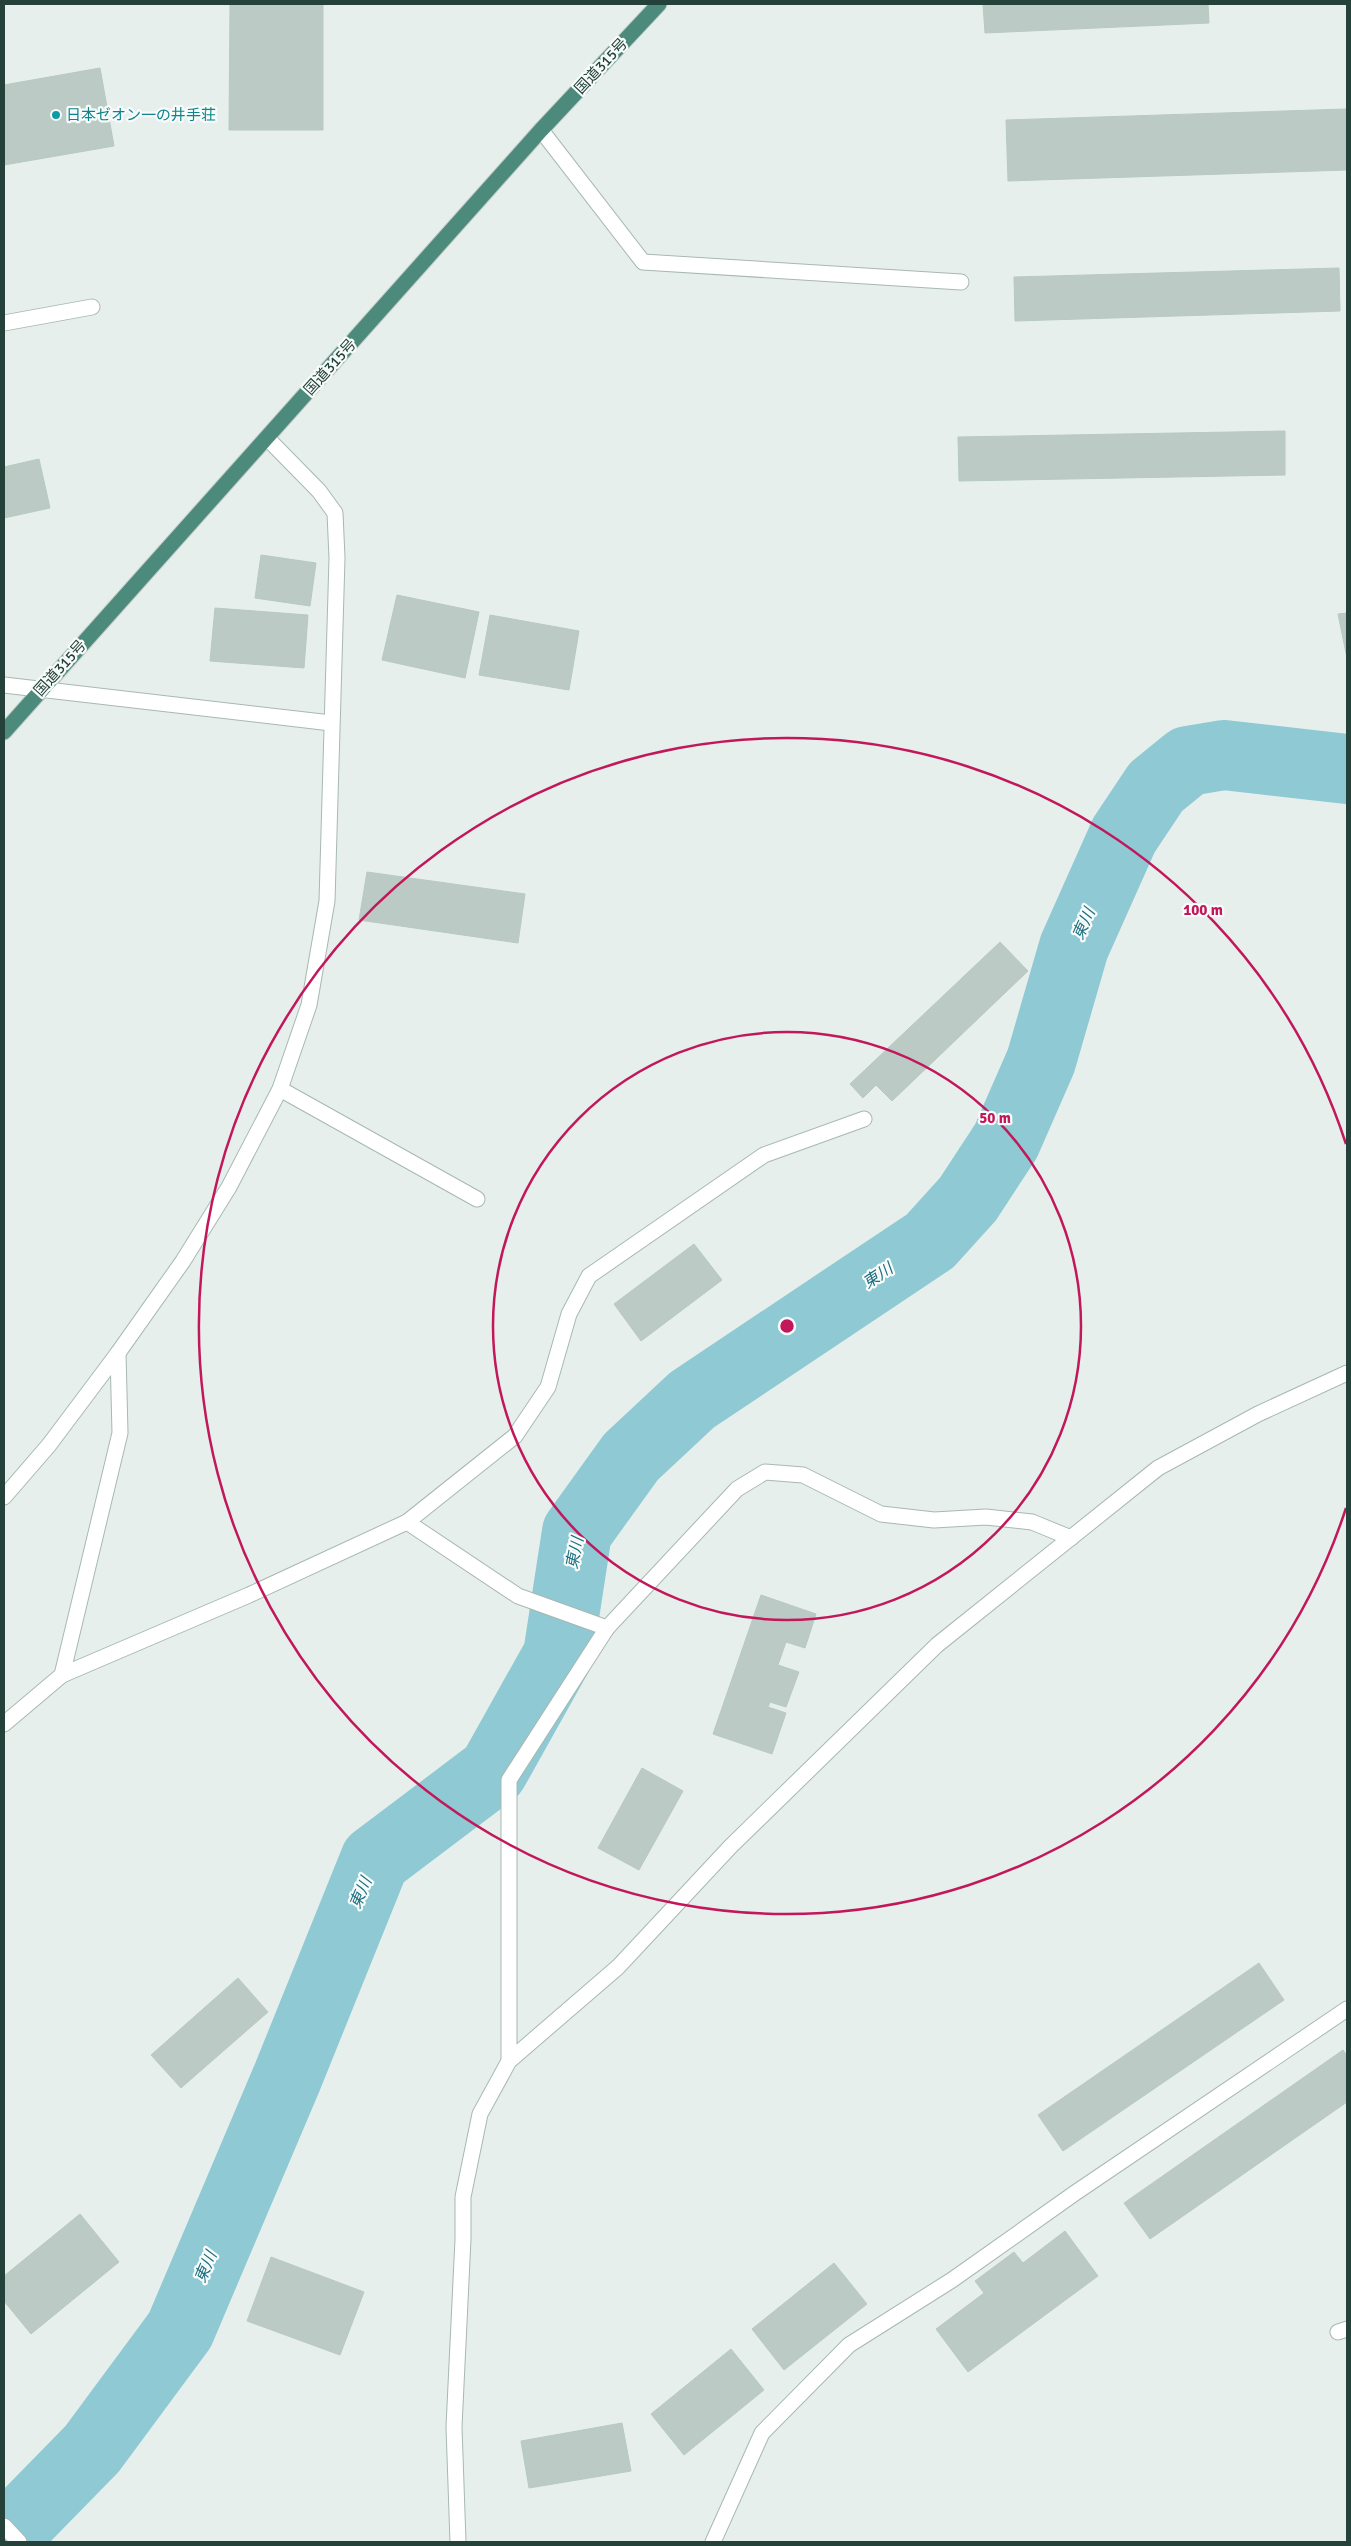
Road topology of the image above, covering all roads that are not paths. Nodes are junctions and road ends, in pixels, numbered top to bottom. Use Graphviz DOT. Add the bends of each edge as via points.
graph roads {
  1 [pos="659,4"];
  2 [pos="541,130"];
  3 [pos="961,282"];
  4 [pos="92,307"];
  5 [pos="4,323"];
  6 [pos="267,438"];
  7 [pos="4,685"];
  8 [pos="41,688"];
  9 [pos="331,723"];
  10 [pos="4,732"];
  11 [pos="280,1089"];
  12 [pos="864,1119"];
  13 [pos="477,1199"];
  14 [pos="118,1353"];
  15 [pos="1347,1373"];
  16 [pos="4,1497"];
  17 [pos="407,1522"];
  18 [pos="1071,1538"];
  19 [pos="607,1628"];
  20 [pos="62,1674"];
  21 [pos="4,1724"];
  22 [pos="1347,2009"];
  23 [pos="510,2061"];
  24 [pos="4,2526"];
  25 [pos="19,2542"];
  26 [pos="458,2542"];
  27 [pos="713,2542"];
  1 -- 2 [label="highway, 国道315号"];
  2 -- 3 [label="street" via="644,262"];
  2 -- 6 [label="highway, 国道315号"];
  4 -- 5 [label="street"];
  6 -- 8 [label="highway, 国道315号"];
  6 -- 9 [label="street" via="319,491 335,513 337,558"];
  7 -- 8 [label="street"];
  8 -- 9 [label="street"];
  8 -- 10 [label="highway, 国道315号"];
  9 -- 11 [label="street" via="327,901 309,1005"];
  11 -- 13 [label="street"];
  11 -- 14 [label="street" via="229,1187 183,1261"];
  12 -- 17 [label="street" via="764,1155 589,1276 569,1314 548,1387 515,1436"];
  14 -- 16 [label="street" via="49,1445"];
  14 -- 20 [label="street" via="120,1433"];
  15 -- 18 [label="street" via="1258,1414 1158,1468"];
  17 -- 19 [label="street" via="518,1596"];
  17 -- 20 [label="street" via="249,1595"];
  18 -- 19 [label="street" via="1032,1522 986,1517 934,1520 881,1514 803,1475 765,1472 738,1489"];
  18 -- 23 [label="street" via="937,1645 731,1846 618,1967"];
  19 -- 23 [label="street" via="509,1780"];
  20 -- 21 [label="street"];
  22 -- 27 [label="street" via="952,2280 849,2345 762,2433"];
  23 -- 26 [label="street" via="480,2114 463,2196 454,2427"];
  24 -- 25 [label="street"];
}
